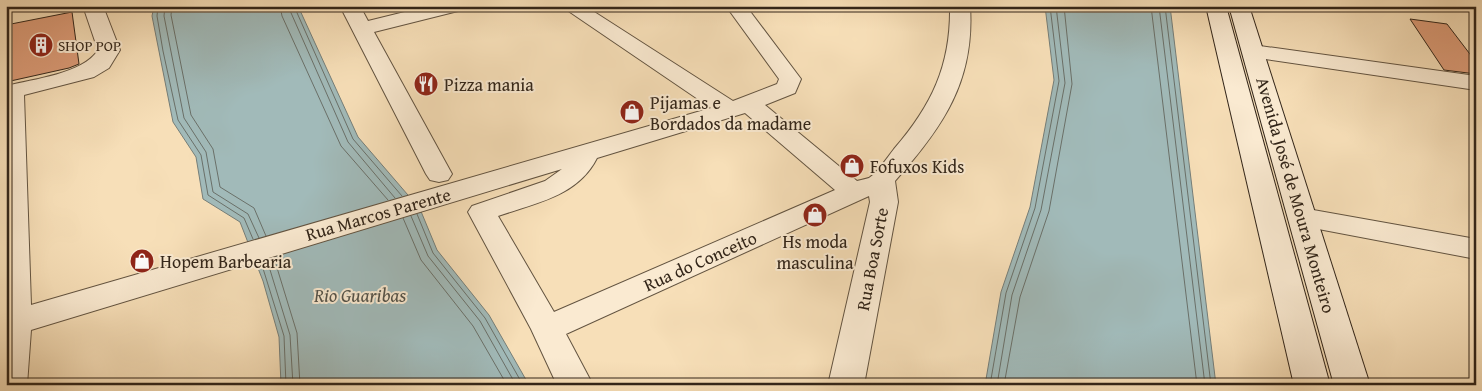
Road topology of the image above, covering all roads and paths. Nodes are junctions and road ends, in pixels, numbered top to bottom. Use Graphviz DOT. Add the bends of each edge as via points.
graph roads {
  1 [pos="92,6"];
  2 [pos="350,6"];
  3 [pos="455,6"];
  4 [pos="571,6"];
  5 [pos="736,6"];
  6 [pos="960,6"];
  7 [pos="1216,6"];
  8 [pos="1239,6"];
  9 [pos="361,28"];
  10 [pos="1253,51"];
  11 [pos="1476,83"];
  12 [pos="9,92"];
  13 [pos="739,107"];
  14 [pos="587,152"];
  15 [pos="881,180"];
  16 [pos="448,182"];
  17 [pos="854,192"];
  18 [pos="1302,217"];
  19 [pos="1476,249"];
  20 [pos="11,323"];
  21 [pos="547,329"];
  22 [pos="9,385"];
  23 [pos="575,385"];
  24 [pos="846,385"];
  25 [pos="1312,385"];
  26 [pos="1352,385"];
  1 -- 12 [label="street" via="109,50 101,63 86,72"];
  2 -- 9 [label="street"];
  3 -- 9 [label="street"];
  4 -- 13 [label="street"];
  5 -- 13 [label="street, Rua Marcos Parente" via="790,79 787,88"];
  6 -- 15 [label="street" via="962,34 957,67 942,102 912,148"];
  7 -- 25 [label="street, Avenida José de Moura Monteiro"];
  8 -- 10 [label="street, Avenida José de Moura Monteiro"];
  9 -- 16 [label="street"];
  10 -- 11 [label="street"];
  10 -- 18 [label="street, Avenida José de Moura Monteiro"];
  12 -- 20 [label="street"];
  13 -- 14 [label="street, Rua Marcos Parente"];
  13 -- 17 [label="street"];
  14 -- 16 [label="street, Rua Marcos Parente"];
  14 -- 21 [label="street" via="578,169 555,187 482,212"];
  15 -- 17 [label="street, Rua do Conceito"];
  15 -- 24 [label="street, Rua Boa Sorte" via="884,202"];
  16 -- 20 [label="street, Rua Marcos Parente" via="193,268"];
  17 -- 21 [label="street, Rua do Conceito"];
  18 -- 19 [label="street"];
  18 -- 26 [label="street, Avenida José de Moura Monteiro"];
  20 -- 22 [label="street"];
  21 -- 23 [label="street"];
}
